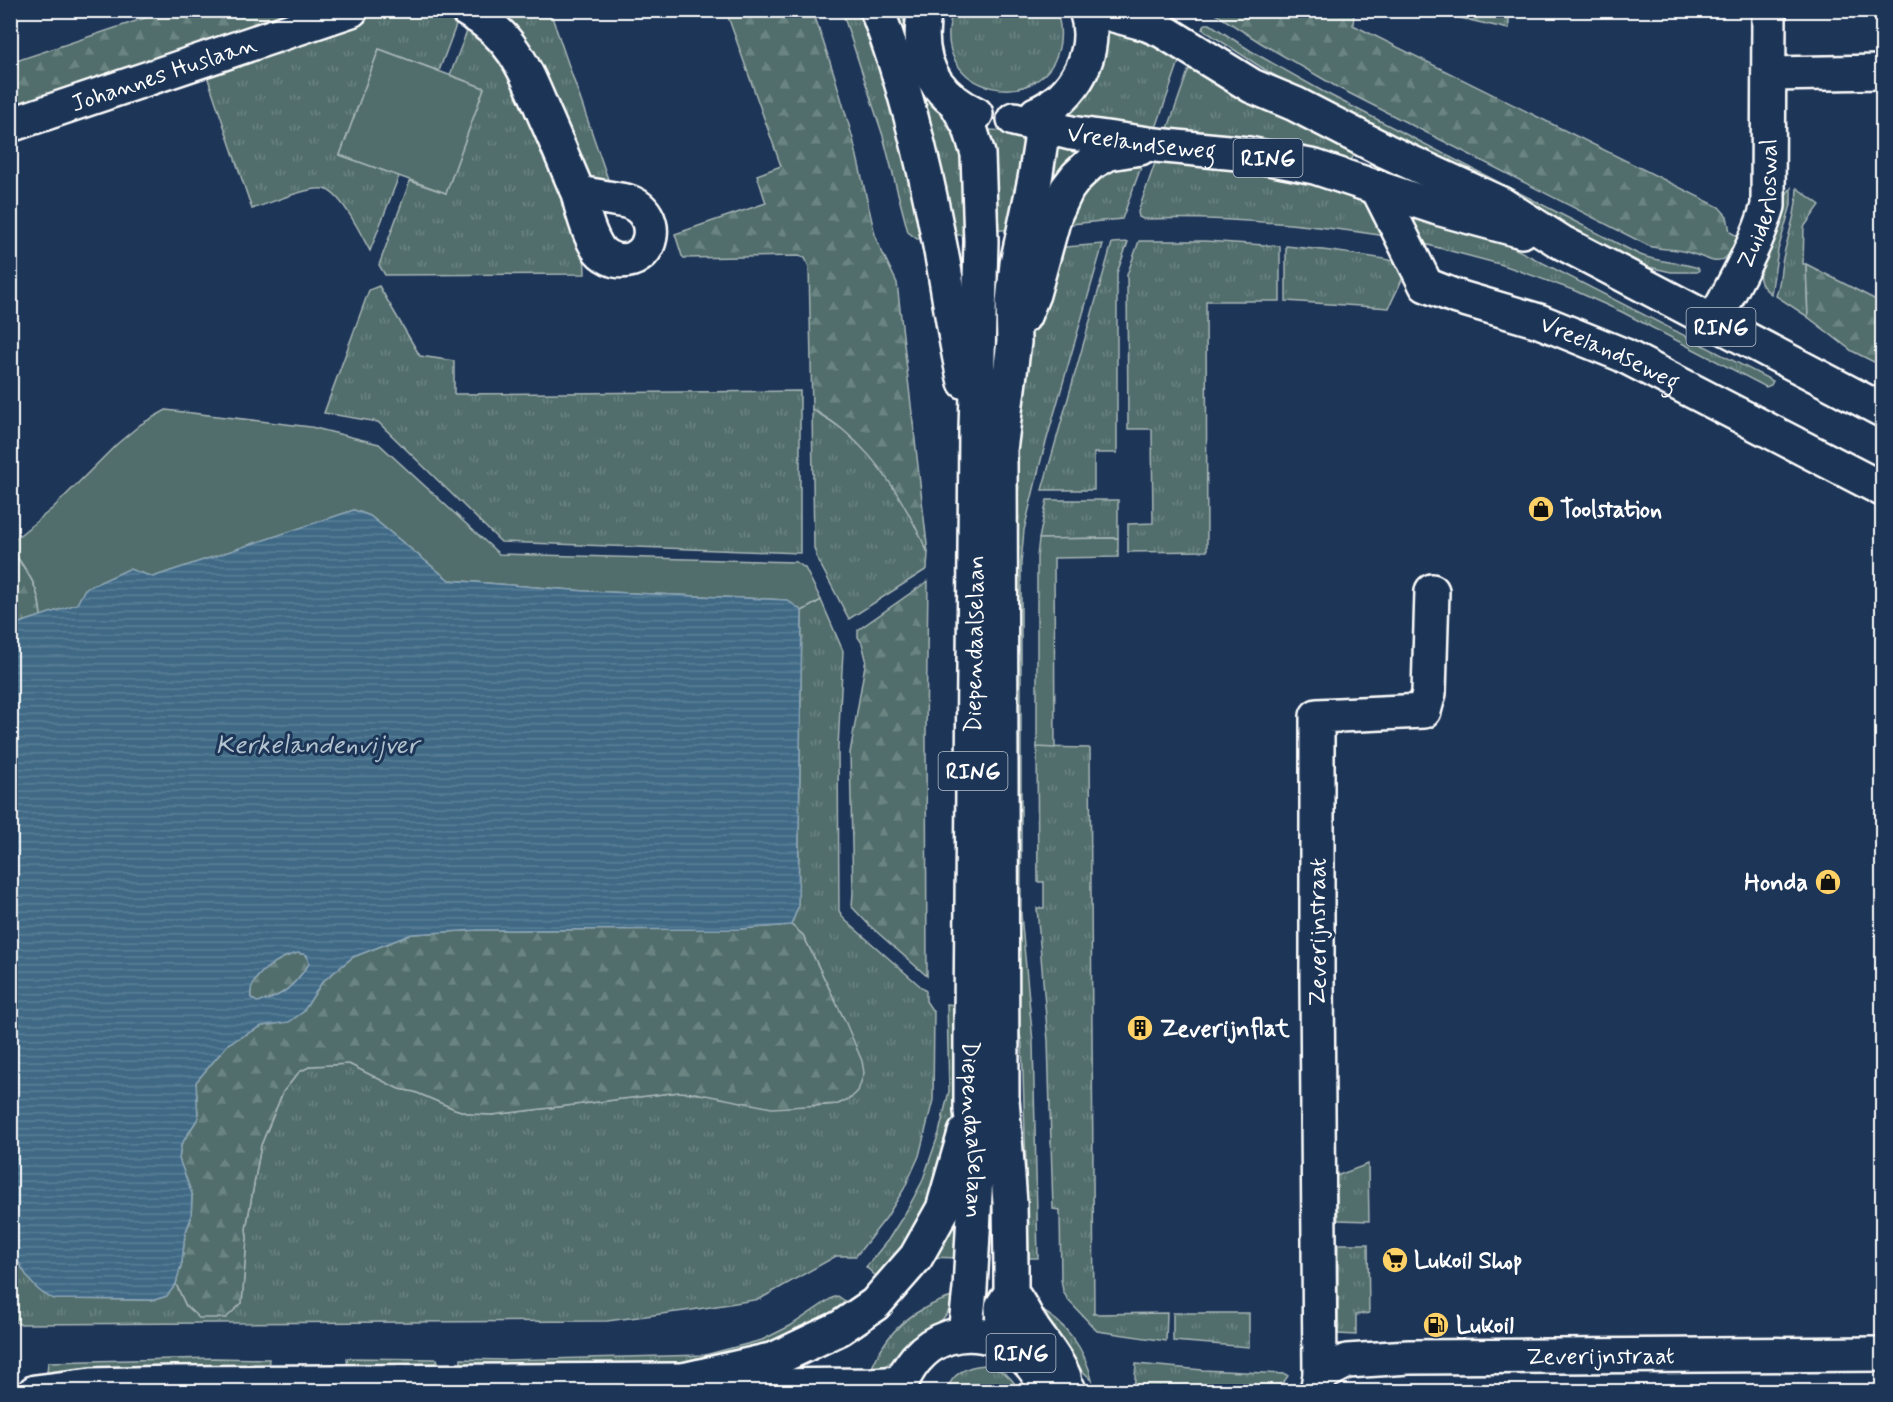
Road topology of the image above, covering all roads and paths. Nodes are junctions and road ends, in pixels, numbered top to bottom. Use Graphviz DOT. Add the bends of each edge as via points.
graph roads {
  1 [pos="351,10"];
  2 [pos="467,10"];
  3 [pos="877,10"];
  4 [pos="925,10"];
  5 [pos="1086,10"];
  6 [pos="1095,10"];
  7 [pos="1162,10"];
  8 [pos="1769,10"];
  9 [pos="1882,72"];
  10 [pos="1769,74"];
  11 [pos="956,103"];
  12 [pos="1295,104"];
  13 [pos="1050,115"];
  14 [pos="10,125"];
  15 [pos="1156,145"];
  16 [pos="1377,187"];
  17 [pos="578,193"];
  18 [pos="1561,242"];
  19 [pos="1713,323"];
  20 [pos="1014,342"];
  21 [pos="1882,410"];
  22 [pos="976,431"];
  23 [pos="1882,489"];
  24 [pos="1432,591"];
  25 [pos="971,1111"];
  26 [pos="965,1334"];
  27 [pos="1021,1337"];
  28 [pos="1882,1354"];
  29 [pos="683,1380"];
  30 [pos="1318,1383"];
  31 [pos="442,1387"];
  32 [pos="900,1387"];
  33 [pos="1061,1388"];
  34 [pos="35,1392"];
  1 -- 14 [label="main road, Johannes Huslaan"];
  2 -- 17 [label="main road" via="502,36 519,58"];
  3 -- 22 [label="main road" via="906,98 924,172"];
  4 -- 11 [label="main road, Vreelandseweg / RING" via="922,50 941,89"];
  5 -- 13 [label="main road, Vreelandseweg" via="1090,20 1087,57 1078,78"];
  6 -- 12 [label="main road, Vreelandseweg / RING" via="1163,31 1252,86"];
  7 -- 12 [label="main road" via="1259,73"];
  8 -- 10 [label="main road, Zuiderloswal"];
  9 -- 10 [label="main road"];
  10 -- 19 [label="main road, Zuiderloswal" via="1768,206 1748,257"];
  11 -- 13 [label="main road, Vreelandseweg / RING" via="975,114 994,118"];
  11 -- 22 [label="main road, Diependaalselaan / RING" via="978,154 981,241"];
  12 -- 18 [label="main road, Vreelandseweg / RING" via="1501,204"];
  13 -- 15 [label="main road, Vreelandseweg / RING" via="1071,133"];
  13 -- 20 [label="main road, Diependaalselaan / RING" via="1041,141 1017,264"];
  15 -- 16 [label="main road, Vreelandseweg / RING" via="1248,154 1316,167"];
  15 -- 20 [label="main road, RING" via="1109,153 1091,163 1067,189 1055,214 1033,294"];
  16 -- 18 [label="main road, Vreelandseweg / RING"];
  16 -- 23 [label="main road, Vreelandseweg" via="1426,285 1539,321 1623,355"];
  18 -- 19 [label="main road, Vreelandseweg / RING"];
  19 -- 21 [label="main road, Vreelandseweg / RING"];
  20 -- 27 [label="main road, Diependaalselaan / RING" via="1000,450 1002,1100 1010,1203 1011,1293 1002,1307 1003,1324"];
  22 -- 25 [label="main road, Diependaalselaan / RING"];
  24 -- 30 [label="main road, Zeverijnstraat" via="1429,693 1424,711 1317,716"];
  25 -- 26 [label="main road, Diependaalselaan / RING" via="977,1157"];
  25 -- 29 [label="main road" via="943,1209 916,1257 875,1304 840,1328 775,1359"];
  26 -- 27 [label="main road, RING"];
  26 -- 32 [label="main road, RING" via="932,1345 910,1367"];
  27 -- 33 [label="main road, RING" via="1061,1369"];
  28 -- 30 [label="main road, Zeverijnstraat" via="1409,1357 1347,1361"];
  29 -- 31 [label="main road"];
  29 -- 32 [label="main road" via="750,1386"];
  31 -- 34 [label="main road" via="91,1385"];
}
